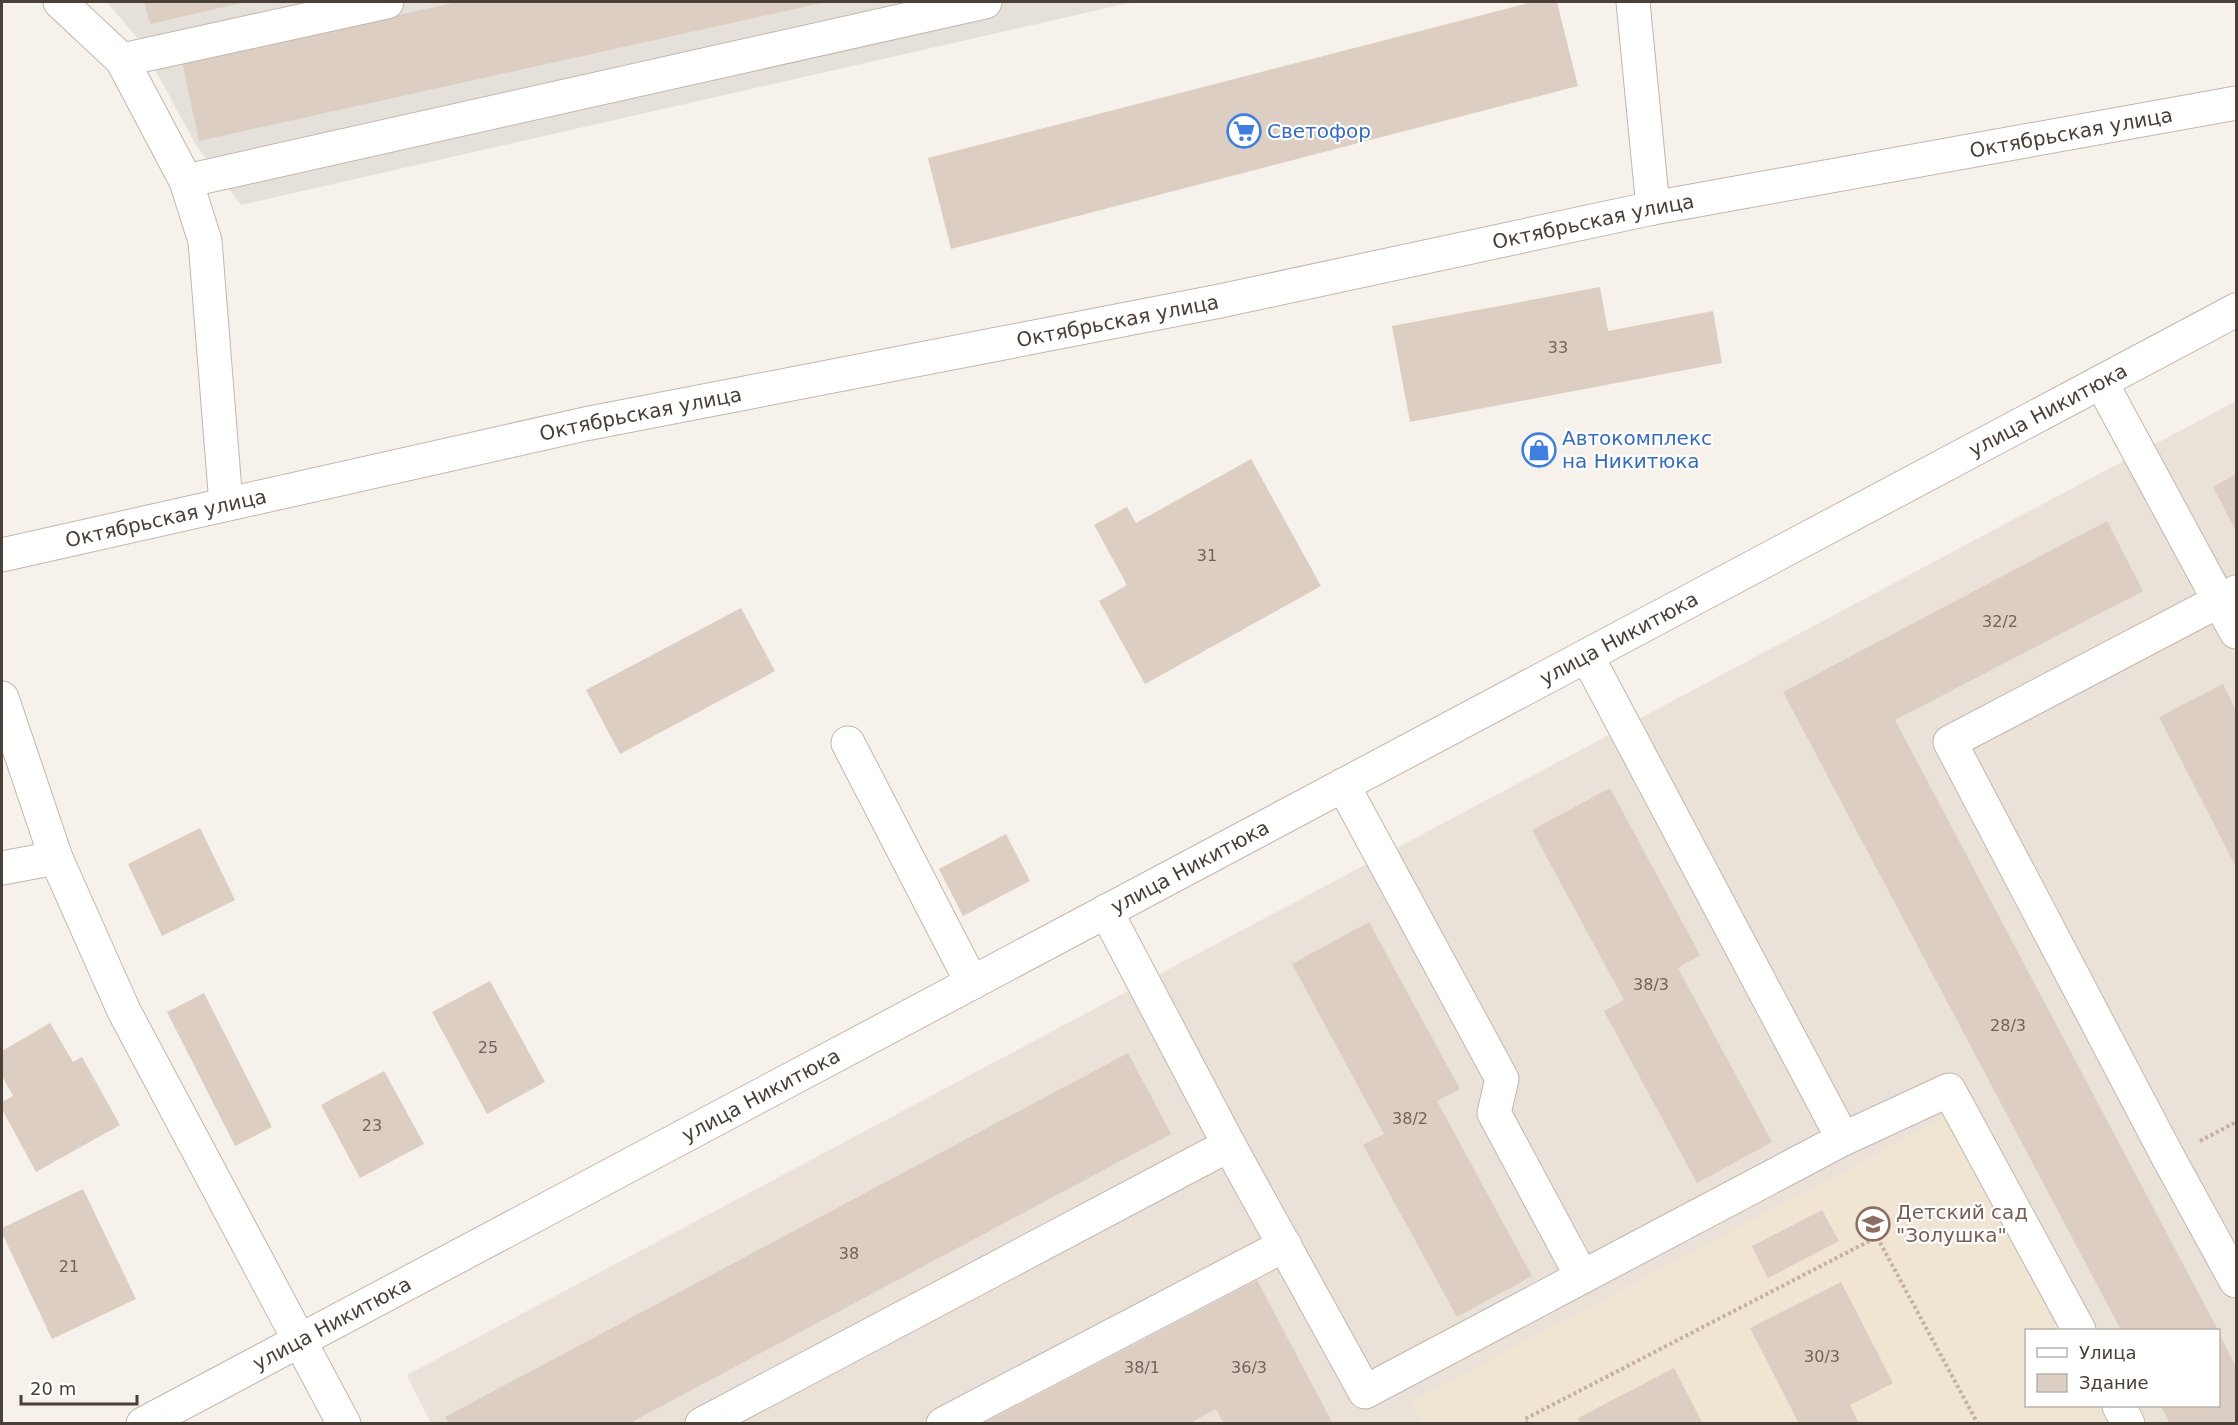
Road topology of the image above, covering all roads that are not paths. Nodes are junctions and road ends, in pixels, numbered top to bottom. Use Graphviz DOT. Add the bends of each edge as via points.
graph roads {
  1 [pos="60,2"];
  2 [pos="387,2"];
  3 [pos="985,2"];
  4 [pos="1633,2"];
  5 [pos="122,60"];
  6 [pos="2236,103"];
  7 [pos="186,181"];
  8 [pos="1653,208"];
  9 [pos="2236,310"];
  10 [pos="2101,382"];
  11 [pos="226,504"];
  12 [pos="2,555"];
  13 [pos="2228,596"];
  14 [pos="2236,632"];
  15 [pos="1587,656"];
  16 [pos="2,698"];
  17 [pos="848,743"];
  18 [pos="1343,785"];
  19 [pos="56,858"];
  20 [pos="2,868"];
  21 [pos="1106,911"];
  22 [pos="972,983"];
  23 [pos="1843,1139"];
  24 [pos="1229,1145"];
  25 [pos="1285,1245"];
  26 [pos="1582,1277"];
  27 [pos="2236,1281"];
  28 [pos="2078,1329"];
  29 [pos="300,1340"];
  30 [pos="2120,1407"];
  31 [pos="143,1424"];
  32 [pos="344,1424"];
  33 [pos="702,1424"];
  34 [pos="943,1424"];
  35 [pos="2128,1424"];
  1 -- 5 [label="street"];
  2 -- 5 [label="street"];
  3 -- 7 [label="street"];
  4 -- 8 [label="street"];
  5 -- 7 [label="street"];
  6 -- 8 [label="street, Октябрьская улица"];
  7 -- 11 [label="street" via="205,241"];
  8 -- 11 [label="street, Октябрьская улица" via="1220,301 585,424"];
  9 -- 10 [label="street, улица Никитюка"];
  10 -- 13 [label="street"];
  10 -- 15 [label="street, улица Никитюка"];
  11 -- 12 [label="street, Октябрьская улица"];
  13 -- 14 [label="street"];
  13 -- 27 [label="street" via="1950,742"];
  15 -- 18 [label="street, улица Никитюка"];
  15 -- 23 [label="street"];
  16 -- 19 [label="street"];
  17 -- 22 [label="street"];
  18 -- 21 [label="street, улица Никитюка"];
  18 -- 26 [label="street" via="1502,1079 1494,1113"];
  19 -- 20 [label="street"];
  19 -- 29 [label="street" via="124,1011"];
  21 -- 22 [label="street, улица Никитюка"];
  21 -- 24 [label="street"];
  22 -- 29 [label="street, улица Никитюка"];
  23 -- 26 [label="street"];
  23 -- 28 [label="street" via="1949,1090"];
  24 -- 25 [label="street"];
  24 -- 33 [label="street"];
  25 -- 26 [label="street" via="1365,1392"];
  25 -- 34 [label="street"];
  29 -- 31 [label="street, улица Никитюка"];
  29 -- 32 [label="street"];
  30 -- 35 [label="street"];
}
